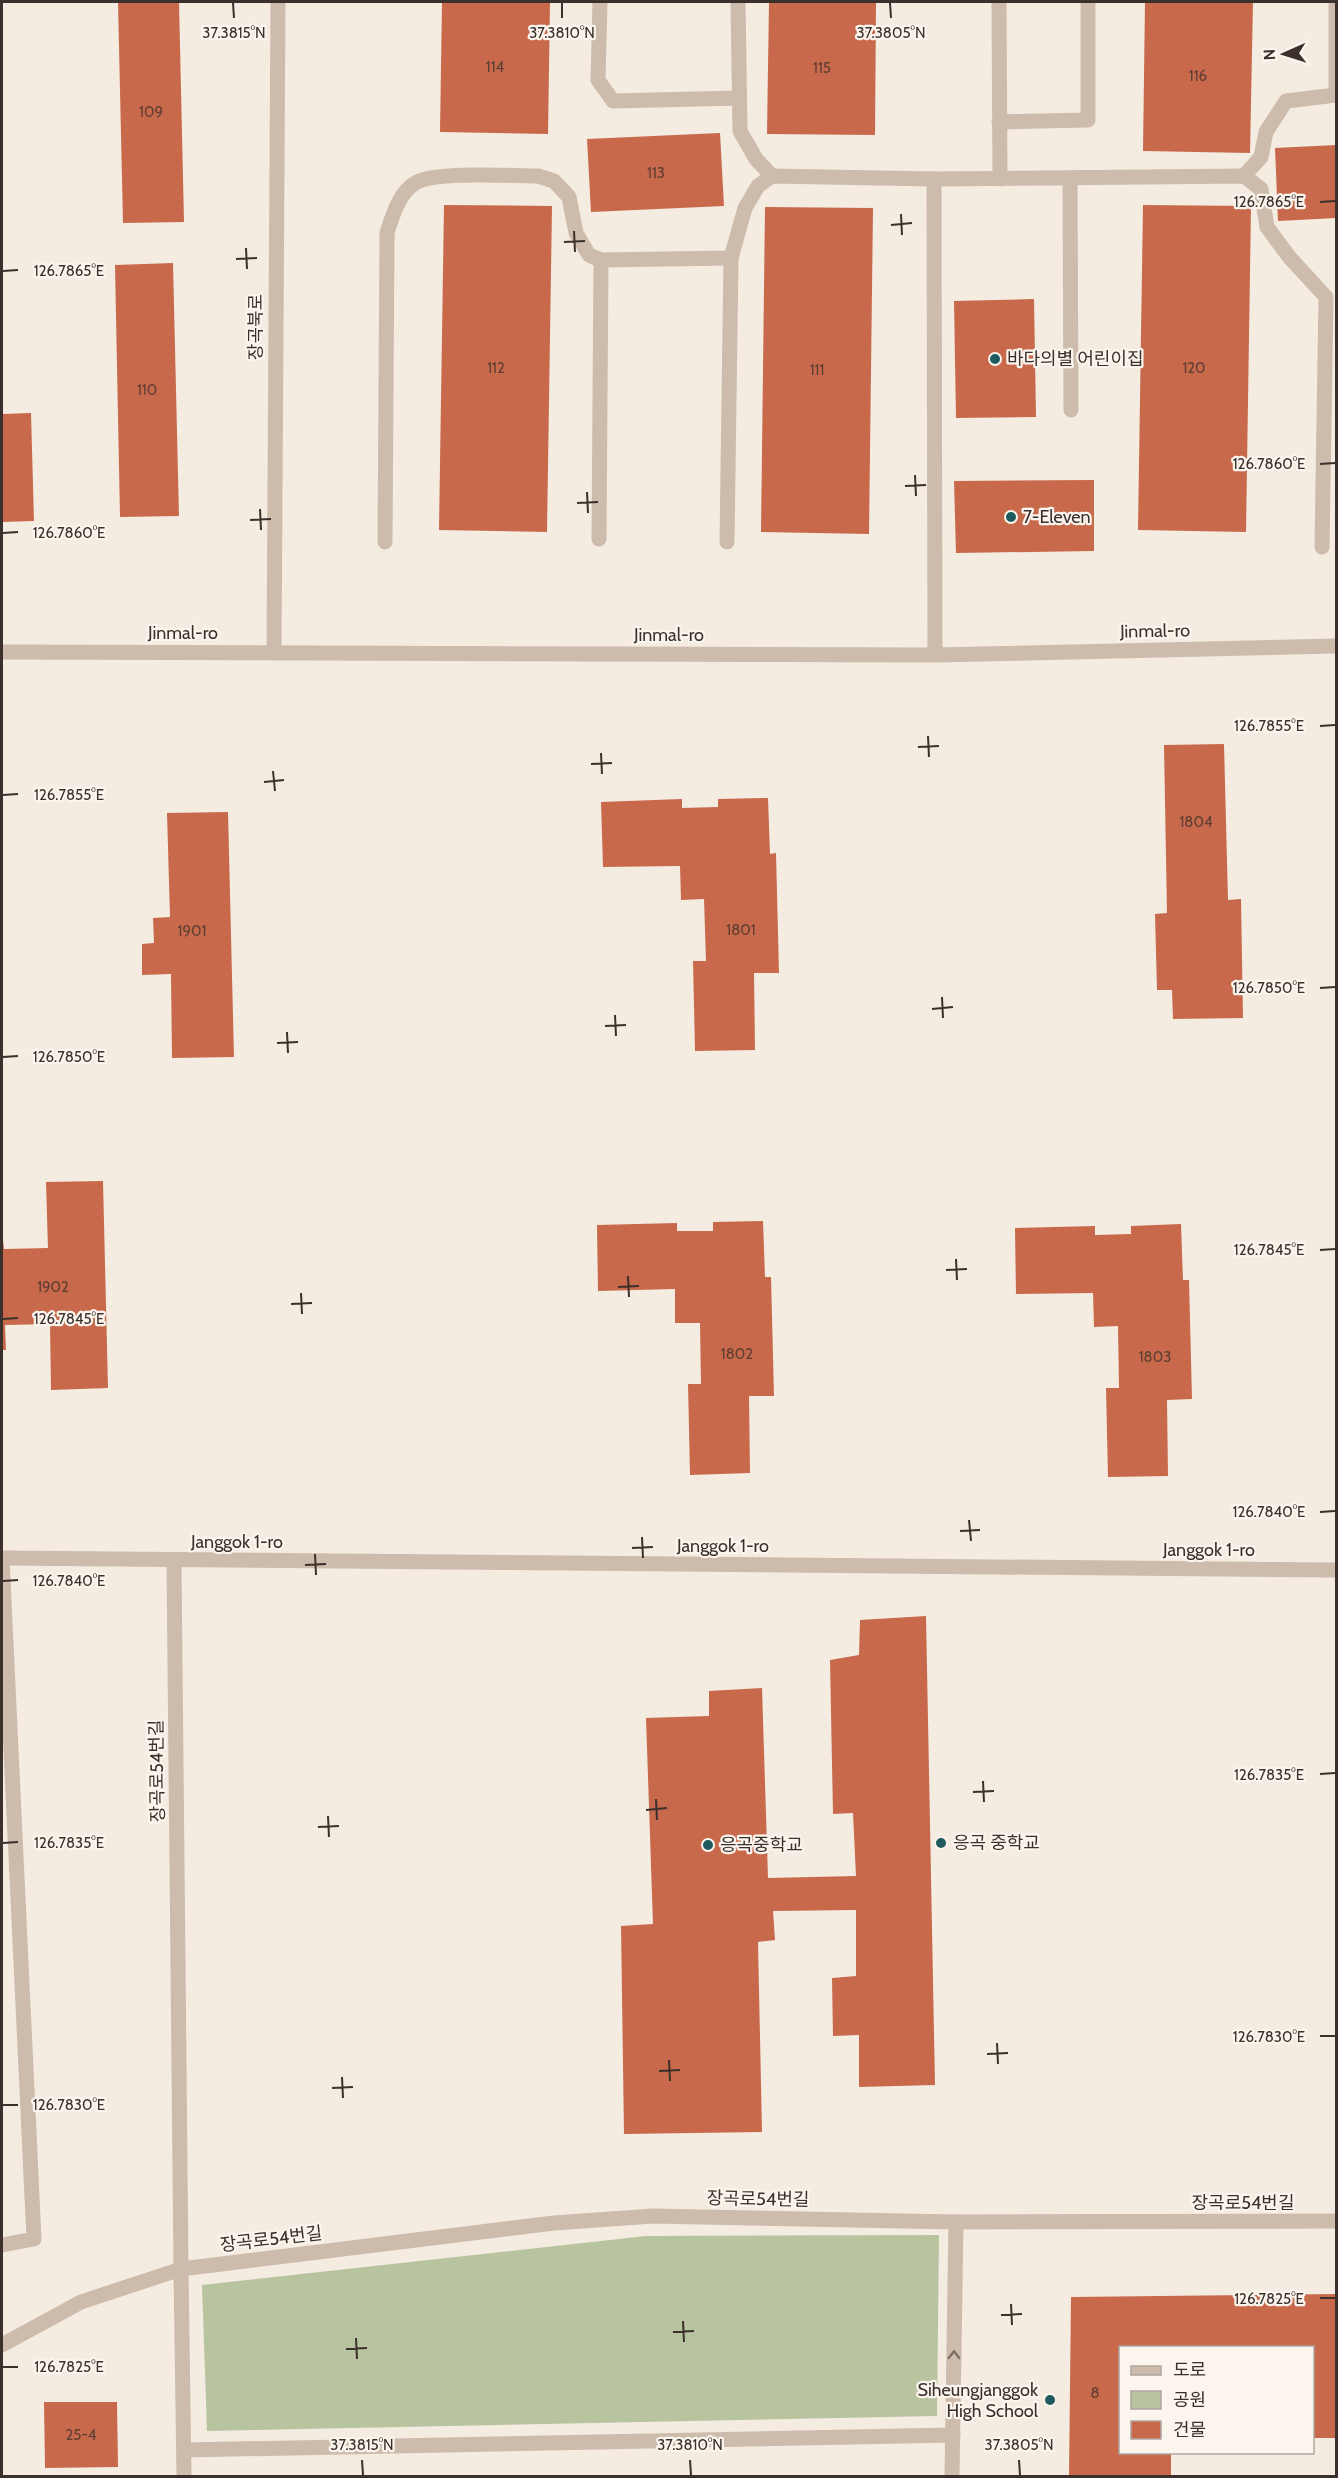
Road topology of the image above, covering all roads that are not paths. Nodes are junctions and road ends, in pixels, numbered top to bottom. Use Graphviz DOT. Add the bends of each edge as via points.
graph roads {
  1 [pos="278,2"];
  2 [pos="600,2"];
  3 [pos="738,2"];
  4 [pos="999,2"];
  5 [pos="1088,2"];
  6 [pos="1336,2"];
  7 [pos="1336,95"];
  8 [pos="739,98"];
  9 [pos="999,123"];
  10 [pos="772,176"];
  11 [pos="1244,176"];
  12 [pos="1000,178"];
  13 [pos="1070,178"];
  14 [pos="934,179"];
  15 [pos="731,258"];
  16 [pos="601,260"];
  17 [pos="1331,297"];
  18 [pos="1071,410"];
  19 [pos="599,539"];
  20 [pos="385,542"];
  21 [pos="727,542"];
  22 [pos="1322,547"];
  23 [pos="1336,646"];
  24 [pos="2,652"];
  25 [pos="274,653"];
  26 [pos="935,655"];
  27 [pos="2,1558"];
  28 [pos="174,1561"];
  29 [pos="1336,1570"];
  30 [pos="1336,2221"];
  31 [pos="956,2222"];
  32 [pos="2,2245"];
  33 [pos="181,2270"];
  34 [pos="2,2346"];
  35 [pos="953,2435"];
  36 [pos="184,2450"];
  37 [pos="184,2476"];
  38 [pos="952,2476"];
  1 -- 25 [label="street, 장곡북로"];
  2 -- 8 [label="street" via="598,80 613,101"];
  3 -- 8 [label="street"];
  4 -- 9 [label="street"];
  5 -- 9 [label="street" via="1088,120"];
  6 -- 7 [label="street"];
  7 -- 11 [label="street" via="1286,101 1266,132 1260,157"];
  8 -- 10 [label="street" via="740,131 756,159"];
  9 -- 12 [label="street"];
  10 -- 14 [label="street"];
  10 -- 15 [label="street" via="758,186 745,208"];
  11 -- 13 [label="street"];
  11 -- 17 [label="street" via="1261,189 1268,227 1290,258"];
  12 -- 13 [label="street"];
  12 -- 14 [label="street"];
  13 -- 18 [label="street"];
  14 -- 26 [label="street"];
  15 -- 16 [label="street"];
  15 -- 21 [label="street"];
  16 -- 19 [label="street"];
  16 -- 20 [label="street" via="589,255 576,233 569,197 554,181 538,176 436,177 415,182 396,206 387,233"];
  17 -- 22 [label="street"];
  23 -- 26 [label="street, Jinmal-ro"];
  24 -- 25 [label="street, Jinmal-ro"];
  25 -- 26 [label="street, Jinmal-ro"];
  27 -- 28 [label="street, Janggok 1-ro"];
  27 -- 32 [label="street" via="34,2239"];
  28 -- 29 [label="street, Janggok 1-ro"];
  28 -- 33 [label="street, 장곡로54번길"];
  30 -- 31 [label="street, 장곡로54번길"];
  31 -- 33 [label="street, 장곡로54번길" via="653,2216 555,2223"];
  35 -- 31 [label="street, one-way"];
  33 -- 34 [label="street, 장곡로54번길" via="81,2302"];
  33 -- 36 [label="street, 장곡로54번길"];
  35 -- 36 [label="street"];
  35 -- 38 [label="street"];
  36 -- 37 [label="street, 장곡로54번길"];
}
